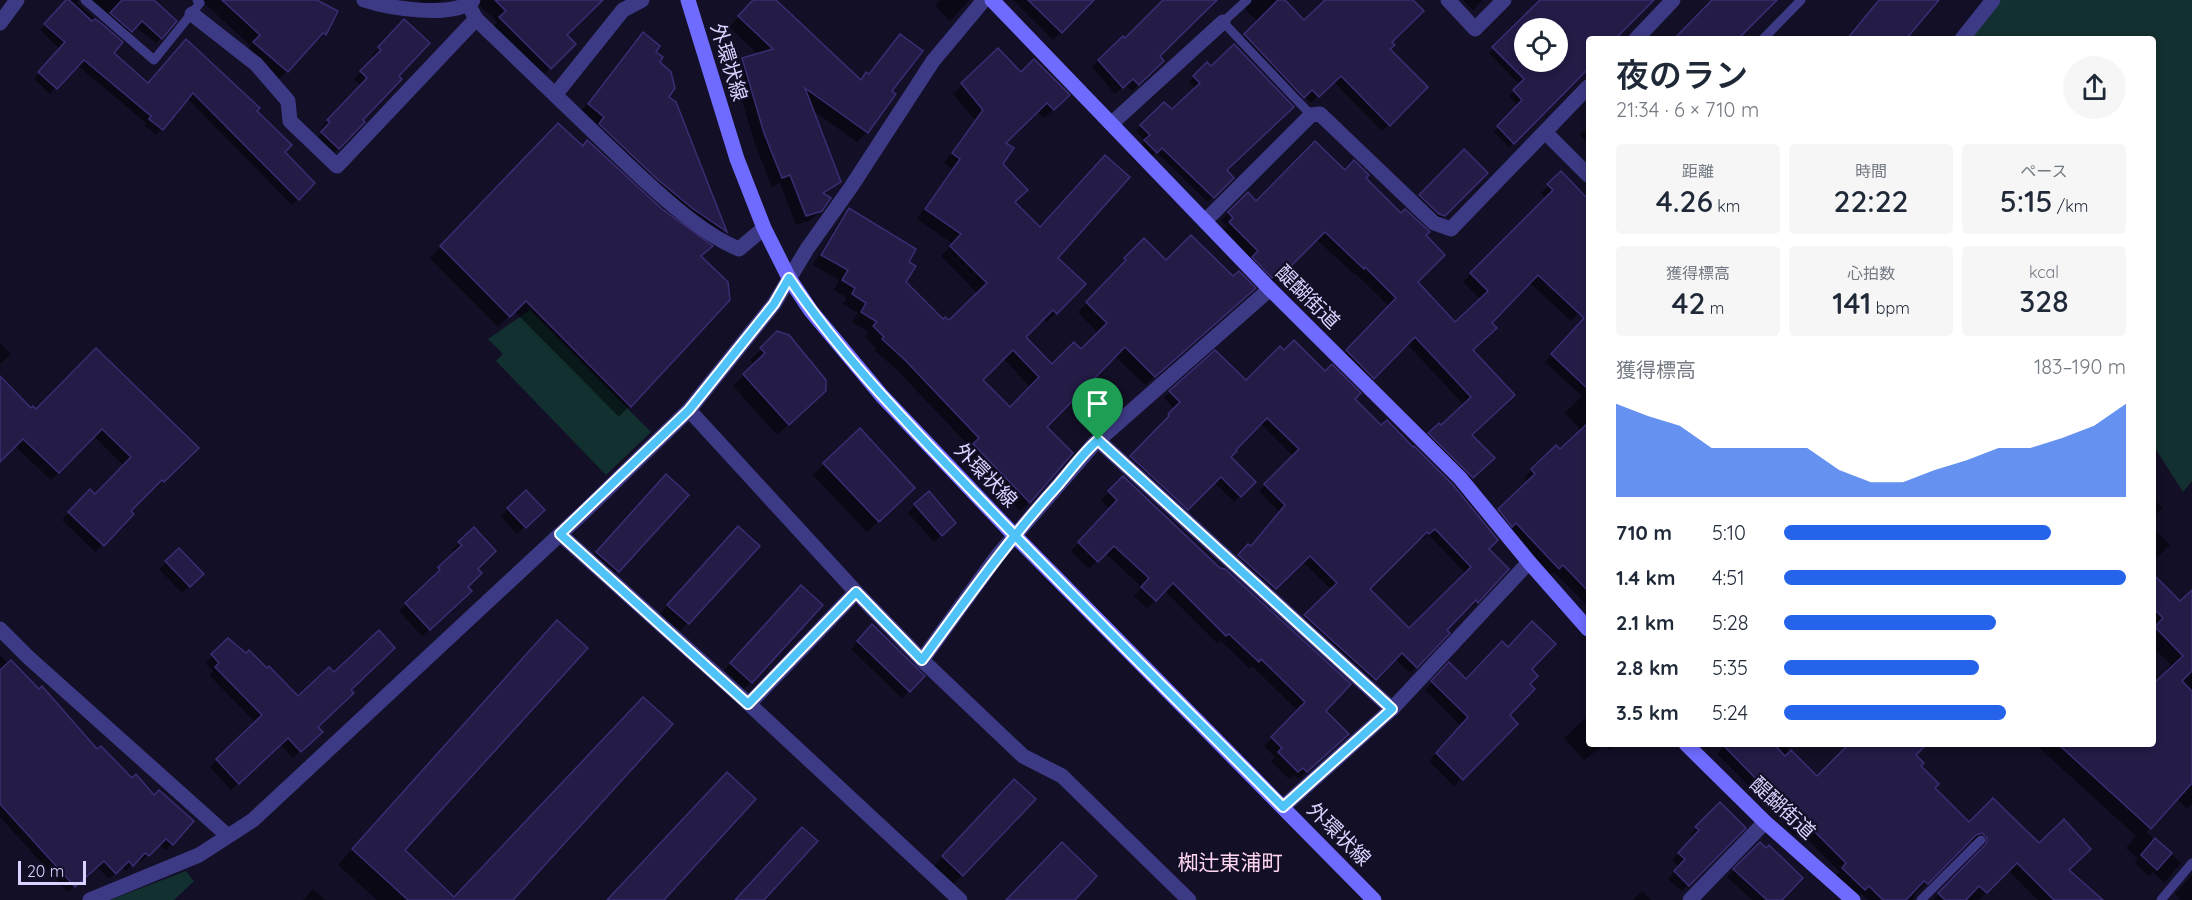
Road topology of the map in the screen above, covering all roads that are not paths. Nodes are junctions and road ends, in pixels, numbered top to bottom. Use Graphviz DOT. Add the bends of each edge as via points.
graph roads {
  1 [pos="85,0"];
  2 [pos="364,0"];
  3 [pos="642,0"];
  4 [pos="688,0"];
  5 [pos="984,0"];
  6 [pos="992,0"];
  7 [pos="1247,0"];
  8 [pos="1448,0"];
  9 [pos="1504,0"];
  10 [pos="1673,0"];
  11 [pos="1801,0"];
  12 [pos="1993,0"];
  13 [pos="13,1"];
  14 [pos="470,2"];
  15 [pos="194,7"];
  16 [pos="476,19"];
  17 [pos="1223,22"];
  18 [pos="0,23"];
  19 [pos="1638,36"];
  20 [pos="1766,36"];
  21 [pos="1964,36"];
  22 [pos="1586,89"];
  23 [pos="555,95"];
  24 [pos="1311,115"];
  25 [pos="1111,124"];
  26 [pos="1545,132"];
  27 [pos="1586,173"];
  28 [pos="1204,221"];
  29 [pos="764,228"];
  30 [pos="789,278"];
  31 [pos="1270,289"];
  32 [pos="689,410"];
  33 [pos="1098,440"];
  34 [pos="560,534"];
  35 [pos="1014,535"];
  36 [pos="1529,561"];
  37 [pos="856,592"];
  38 [pos="1586,626"];
  39 [pos="0,629"];
  40 [pos="922,660"];
  41 [pos="748,704"];
  42 [pos="1392,709"];
  43 [pos="1690,747"];
  44 [pos="1283,807"];
  45 [pos="1765,822"];
  46 [pos="228,836"];
  47 [pos="1981,840"];
  48 [pos="2192,863"];
  49 [pos="90,900"];
  50 [pos="960,900"];
  51 [pos="1189,900"];
  52 [pos="1374,900"];
  53 [pos="1690,900"];
  54 [pos="1853,900"];
  55 [pos="1921,900"];
  56 [pos="2161,900"];
  1 -- 15 [label="lane" via="154,60"];
  2 -- 14 [label="street" via="440,11"];
  3 -- 23 [label="street" via="623,10"];
  4 -- 29 [label="street, 外環状線" via="737,159"];
  5 -- 30 [label="street" via="933,61"];
  6 -- 25 [label="street, 醍醐街道"];
  7 -- 17 [label="lane"];
  8 -- 9 [label="street" via="1475,29"];
  10 -- 19 [label="street"];
  11 -- 20 [label="lane"];
  12 -- 21 [label="street"];
  13 -- 18 [label="street"];
  14 -- 16 [label="street"];
  15 -- 16 [label="street" via="256,64 288,101 291,121 337,166"];
  16 -- 23 [label="street"];
  17 -- 24 [label="lane"];
  17 -- 25 [label="street"];
  22 -- 26 [label="street"];
  23 -- 29 [label="street" via="651,187 722,241 740,249"];
  24 -- 26 [label="street" via="1320,114 1434,223 1451,229"];
  24 -- 28 [label="street"];
  25 -- 28 [label="street, 醍醐街道"];
  26 -- 27 [label="street"];
  28 -- 31 [label="street, 醍醐街道"];
  29 -- 30 [label="street, 外環状線"];
  30 -- 32 [label="street" via="774,304"];
  30 -- 35 [label="street, 外環状線" via="811,311 882,396"];
  31 -- 33 [label="street"];
  31 -- 36 [label="street, 醍醐街道" via="1460,478"];
  32 -- 34 [label="street"];
  32 -- 37 [label="street"];
  33 -- 35 [label="street"];
  33 -- 42 [label="street"];
  34 -- 41 [label="street"];
  34 -- 46 [label="street" via="254,819"];
  35 -- 40 [label="street"];
  35 -- 44 [label="street, 外環状線"];
  36 -- 38 [label="street, 醍醐街道"];
  36 -- 42 [label="street"];
  37 -- 40 [label="street"];
  37 -- 41 [label="street"];
  39 -- 46 [label="street"];
  40 -- 51 [label="street" via="1023,756 1062,776"];
  41 -- 50 [label="street"];
  42 -- 44 [label="street"];
  43 -- 45 [label="street, 醍醐街道"];
  44 -- 52 [label="street, 外環状線"];
  45 -- 53 [label="street"];
  45 -- 54 [label="street, 醍醐街道"];
  46 -- 49 [label="street" via="199,855"];
  47 -- 55 [label="lane"];
  48 -- 56 [label="lane"];
}
